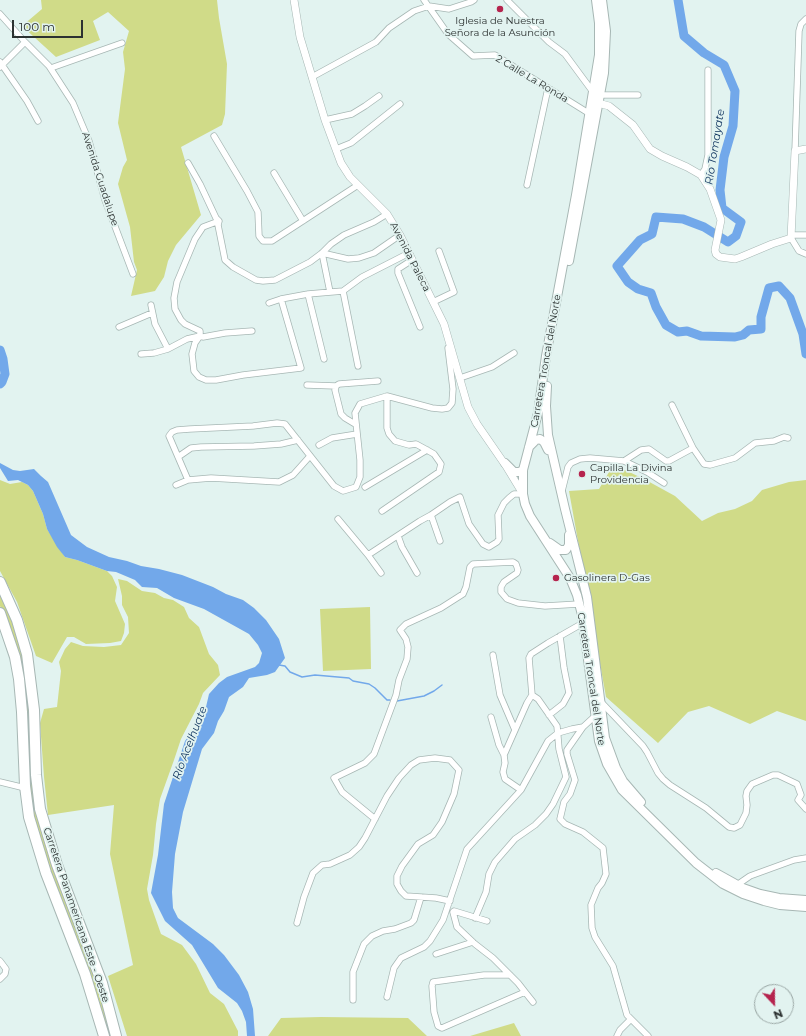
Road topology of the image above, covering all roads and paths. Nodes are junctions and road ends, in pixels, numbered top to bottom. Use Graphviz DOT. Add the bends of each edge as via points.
graph roads {
  1 [pos="294,0"];
  2 [pos="424,0"];
  3 [pos="474,0"];
  4 [pos="507,0"];
  5 [pos="596,0"];
  6 [pos="602,0"];
  7 [pos="430,6"];
  8 [pos="0,14"];
  9 [pos="806,19"];
  10 [pos="25,42"];
  11 [pos="122,43"];
  12 [pos="1,64"];
  13 [pos="51,68"];
  14 [pos="708,70"];
  15 [pos="312,76"];
  16 [pos="548,88"];
  17 [pos="638,95"];
  18 [pos="379,96"];
  19 [pos="597,97"];
  20 [pos="400,104"];
  21 [pos="590,114"];
  22 [pos="325,120"];
  23 [pos="38,121"];
  24 [pos="214,136"];
  25 [pos="336,149"];
  26 [pos="795,150"];
  27 [pos="806,150"];
  28 [pos="188,163"];
  29 [pos="274,173"];
  30 [pos="701,175"];
  31 [pos="358,185"];
  32 [pos="527,185"];
  33 [pos="387,214"];
  34 [pos="220,221"];
  35 [pos="303,221"];
  36 [pos="400,235"];
  37 [pos="806,235"];
  38 [pos="792,237"];
  39 [pos="439,251"];
  40 [pos="322,253"];
  41 [pos="806,254"];
  42 [pos="411,257"];
  43 [pos="133,274"];
  44 [pos="343,291"];
  45 [pos="330,292"];
  46 [pos="308,294"];
  47 [pos="281,299"];
  48 [pos="433,302"];
  49 [pos="269,303"];
  50 [pos="151,305"];
  51 [pos="152,313"];
  52 [pos="444,324"];
  53 [pos="119,327"];
  54 [pos="420,327"];
  55 [pos="252,331"];
  56 [pos="200,336"];
  57 [pos="168,349"];
  58 [pos="514,353"];
  59 [pos="141,354"];
  60 [pos="324,359"];
  61 [pos="358,366"];
  62 [pos="460,378"];
  63 [pos="378,381"];
  64 [pos="307,385"];
  65 [pos="336,386"];
  66 [pos="387,396"];
  67 [pos="672,406"];
  68 [pos="355,424"];
  69 [pos="357,434"];
  70 [pos="788,438"];
  71 [pos="298,440"];
  72 [pos="319,445"];
  73 [pos="529,448"];
  74 [pos="693,448"];
  75 [pos="427,450"];
  76 [pos="178,456"];
  77 [pos="310,456"];
  78 [pos="624,461"];
  79 [pos="505,464"];
  80 [pos="523,470"];
  81 [pos="188,480"];
  82 [pos="664,483"];
  83 [pos="176,485"];
  84 [pos="365,487"];
  85 [pos="561,493"];
  86 [pos="523,494"];
  87 [pos="565,509"];
  88 [pos="382,511"];
  89 [pos="432,515"];
  90 [pos="338,519"];
  91 [pos="568,521"];
  92 [pos="398,536"];
  93 [pos="545,539"];
  94 [pos="440,541"];
  95 [pos="368,555"];
  96 [pos="381,573"];
  97 [pos="417,573"];
  98 [pos="0,582"];
  99 [pos="579,604"];
  100 [pos="0,613"];
  101 [pos="583,623"];
  102 [pos="560,636"];
  103 [pos="494,655"];
  104 [pos="532,695"];
  105 [pos="600,701"];
  106 [pos="549,714"];
  107 [pos="595,716"];
  108 [pos="491,717"];
  109 [pos="583,727"];
  110 [pos="515,730"];
  111 [pos="558,733"];
  112 [pos="504,755"];
  113 [pos="0,782"];
  114 [pos="25,788"];
  115 [pos="520,790"];
  116 [pos="806,809"];
  117 [pos="375,819"];
  118 [pos="806,858"];
  119 [pos="737,885"];
  120 [pos="421,897"];
  121 [pos="806,900"];
  122 [pos="449,903"];
  123 [pos="806,907"];
  124 [pos="453,912"];
  125 [pos="475,918"];
  126 [pos="487,921"];
  127 [pos="297,923"];
  128 [pos="473,942"];
  129 [pos="436,954"];
  130 [pos="0,961"];
  131 [pos="510,975"];
  132 [pos="0,979"];
  133 [pos="525,992"];
  134 [pos="387,997"];
  135 [pos="353,1000"];
  136 [pos="533,1002"];
  137 [pos="631,1019"];
  138 [pos="104,1036"];
  139 [pos="116,1036"];
  140 [pos="617,1036"];
  141 [pos="648,1036"];
  1 -- 15 [label="main road, Avenida Paleca" via="300,37"];
  2 -- 7 [label="street, 2 Calle La Ronda"];
  3 -- 7 [label="street" via="449,8"];
  4 -- 19 [label="street" via="549,42 565,54"];
  5 -- 19 [label="main road, Carretera Troncal del Norte" via="600,43"];
  6 -- 19 [label="main road, Carretera Troncal del Norte" via="606,45 604,73"];
  7 -- 15 [label="street" via="414,11 389,28 376,42"];
  7 -- 16 [label="street, 2 Calle La Ronda" via="448,34 473,56 495,55"];
  8 -- 10 [label="street, Avenida Guadalupe"];
  9 -- 26 [label="street" via="799,31"];
  10 -- 12 [label="street"];
  10 -- 13 [label="street, Avenida Guadalupe"];
  11 -- 13 [label="street"];
  12 -- 23 [label="street"];
  13 -- 43 [label="street, Avenida Guadalupe" via="73,102 89,141 105,200"];
  14 -- 30 [label="street" via="708,155"];
  15 -- 22 [label="main road, Avenida Paleca"];
  16 -- 21 [label="street, 2 Calle La Ronda"];
  16 -- 32 [label="street"];
  17 -- 19 [label="street"];
  18 -- 22 [label="street" via="352,114"];
  19 -- 21 [label="main road, Carretera Troncal del Norte"];
  19 -- 30 [label="main road" via="633,125 650,149"];
  19 -- 85 [label="main road, Carretera Troncal del Norte" via="582,196 546,387 548,435"];
  20 -- 25 [label="street" via="351,143"];
  21 -- 73 [label="main road, Carretera Troncal del Norte" via="538,413"];
  22 -- 25 [label="main road, Avenida Paleca"];
  24 -- 35 [label="street" via="258,212 260,239 272,241"];
  25 -- 31 [label="main road, Avenida Paleca" via="341,163"];
  26 -- 27 [label="main road"];
  26 -- 38 [label="main road"];
  28 -- 34 [label="street" via="216,218"];
  29 -- 35 [label="street"];
  30 -- 38 [label="main road" via="710,189 721,220 715,248 718,256 738,258"];
  31 -- 33 [label="main road, Avenida Paleca"];
  31 -- 35 [label="street"];
  33 -- 36 [label="main road, Avenida Paleca"];
  33 -- 40 [label="street" via="344,236"];
  34 -- 40 [label="street" via="218,225 225,260 256,280 275,280"];
  34 -- 56 [label="street" via="203,227 195,239 177,282 174,298 175,309 185,324 200,331"];
  36 -- 40 [label="street" via="374,253 359,258"];
  36 -- 42 [label="main road, Avenida Paleca"];
  37 -- 38 [label="street"];
  38 -- 41 [label="street" via="799,251"];
  39 -- 48 [label="street" via="454,292"];
  40 -- 45 [label="street"];
  42 -- 44 [label="street" via="362,277"];
  42 -- 48 [label="main road, Avenida Paleca"];
  42 -- 54 [label="street" via="398,268 398,273"];
  44 -- 45 [label="street"];
  44 -- 61 [label="street"];
  45 -- 46 [label="street"];
  46 -- 47 [label="street"];
  46 -- 60 [label="street"];
  47 -- 49 [label="street"];
  47 -- 56 [label="street" via="301,367 299,369 206,380 198,377 193,364 192,354"];
  48 -- 52 [label="main road, Avenida Paleca"];
  50 -- 51 [label="street"];
  51 -- 53 [label="street"];
  51 -- 57 [label="street"];
  52 -- 62 [label="main road, Avenida Paleca"];
  52 -- 66 [label="street" via="453,389 452,403 448,408 432,408"];
  55 -- 56 [label="street"];
  56 -- 57 [label="street"];
  57 -- 59 [label="street"];
  58 -- 62 [label="street" via="492,367"];
  62 -- 79 [label="main road, Avenida Paleca" via="468,407"];
  63 -- 65 [label="street"];
  64 -- 65 [label="street"];
  65 -- 68 [label="street" via="341,414"];
  66 -- 68 [label="street" via="360,404 355,413"];
  66 -- 75 [label="street" via="386,428 394,441 416,444"];
  67 -- 74 [label="street"];
  68 -- 69 [label="street"];
  69 -- 72 [label="street" via="332,438"];
  69 -- 77 [label="street" via="360,477 356,487 343,491 334,486"];
  70 -- 74 [label="street" via="754,443 734,458 710,465 704,464"];
  71 -- 76 [label="street" via="268,445 201,446 191,448"];
  71 -- 76 [label="street" via="285,424 277,423 177,430 169,436"];
  71 -- 77 [label="street"];
  73 -- 80 [label="main road, Carretera Troncal del Norte"];
  73 -- 87 [label="main road" via="536,440 542,440 546,445"];
  74 -- 78 [label="street" via="669,461 649,448"];
  75 -- 84 [label="street"];
  75 -- 88 [label="street" via="442,464 439,472"];
  76 -- 81 [label="street"];
  77 -- 81 [label="street" via="293,474 279,482 211,478"];
  78 -- 82 [label="street"];
  78 -- 85 [label="street" via="590,458 571,463"];
  79 -- 80 [label="main road" via="514,472"];
  79 -- 86 [label="main road, Avenida Paleca"];
  80 -- 86 [label="main road, Carretera Troncal del Norte"];
  81 -- 83 [label="street"];
  85 -- 87 [label="main road, Carretera Troncal del Norte"];
  86 -- 89 [label="street" via="514,494 504,503 498,515 499,539 489,546 483,544 469,524 460,497"];
  86 -- 93 [label="main road, Carretera Troncal del Norte" via="526,508"];
  87 -- 91 [label="main road, Carretera Troncal del Norte"];
  89 -- 92 [label="street"];
  89 -- 94 [label="street"];
  90 -- 95 [label="street"];
  91 -- 93 [label="main road" via="567,549 560,550"];
  91 -- 105 [label="main road, Carretera Troncal del Norte" via="589,610"];
  92 -- 95 [label="street"];
  92 -- 97 [label="street"];
  93 -- 99 [label="main road, Carretera Troncal del Norte" via="570,578 578,594"];
  95 -- 96 [label="street"];
  98 -- 139 [label="highway, Carretera Panamericana Este - Oeste" via="17,620 27,654 34,710 40,809 57,866 102,983"];
  99 -- 101 [label="main road, Carretera Troncal del Norte"];
  99 -- 117 [label="street" via="545,606 507,599 501,592 501,587 517,573 516,564 473,564 470,566 463,594 441,608 406,624 400,630 406,639 408,659 374,754 365,763 334,778 342,792"];
  100 -- 114 [label="highway, Carretera Panamericana Este - Oeste" via="15,657 19,679"];
  101 -- 102 [label="street"];
  101 -- 107 [label="main road, Carretera Troncal del Norte"];
  102 -- 104 [label="street" via="533,652 529,658"];
  102 -- 106 [label="street" via="568,693 563,704"];
  103 -- 110 [label="street" via="500,695"];
  104 -- 106 [label="street"];
  104 -- 110 [label="street"];
  105 -- 116 [label="street" via="643,746 663,779 729,827 740,825 746,813 747,791 752,784 773,775 797,784 801,795 798,800"];
  105 -- 119 [label="main road, Carretera Troncal del Norte" via="607,746 623,781 695,855 714,872"];
  106 -- 111 [label="street" via="557,726"];
  107 -- 109 [label="street"];
  107 -- 123 [label="main road, Carretera Troncal del Norte" via="604,756 622,790 696,863 723,884 748,896 780,905"];
  108 -- 112 [label="street"];
  109 -- 111 [label="street"];
  109 -- 137 [label="street" via="567,750 575,780 564,802 560,819 583,832 603,848 606,874 591,905 592,928 613,966 627,1015"];
  110 -- 112 [label="street"];
  111 -- 115 [label="street" via="548,741"];
  111 -- 125 [label="street" via="566,778 546,814 515,839 495,862"];
  112 -- 115 [label="street" via="505,779"];
  113 -- 114 [label="street"];
  114 -- 138 [label="highway, Carretera Panamericana Este - Oeste" via="37,846 85,974"];
  115 -- 122 [label="street" via="468,849"];
  117 -- 120 [label="street" via="386,796 399,778 419,760 450,760 459,770 454,794 442,822 433,835 418,844 397,876 397,884 406,896"];
  117 -- 127 [label="street" via="359,847 350,855 322,865 313,873"];
  118 -- 119 [label="street" via="750,876"];
  119 -- 121 [label="main road, Carretera Troncal del Norte" via="766,896"];
  120 -- 122 [label="street" via="436,898"];
  120 -- 135 [label="street" via="411,923 383,931 372,936 364,944 354,972"];
  122 -- 124 [label="street"];
  122 -- 134 [label="street" via="443,920 430,941 424,947 401,958 394,968"];
  124 -- 125 [label="street"];
  124 -- 128 [label="street" via="457,927"];
  125 -- 126 [label="street"];
  128 -- 129 [label="street"];
  128 -- 131 [label="street"];
  130 -- 132 [label="street" via="6,969"];
  131 -- 133 [label="street"];
  131 -- 133 [label="street" via="484,975 433,982 434,1012 438,1026 442,1028"];
  133 -- 136 [label="street"];
  137 -- 140 [label="street"];
  137 -- 141 [label="street"];
}
